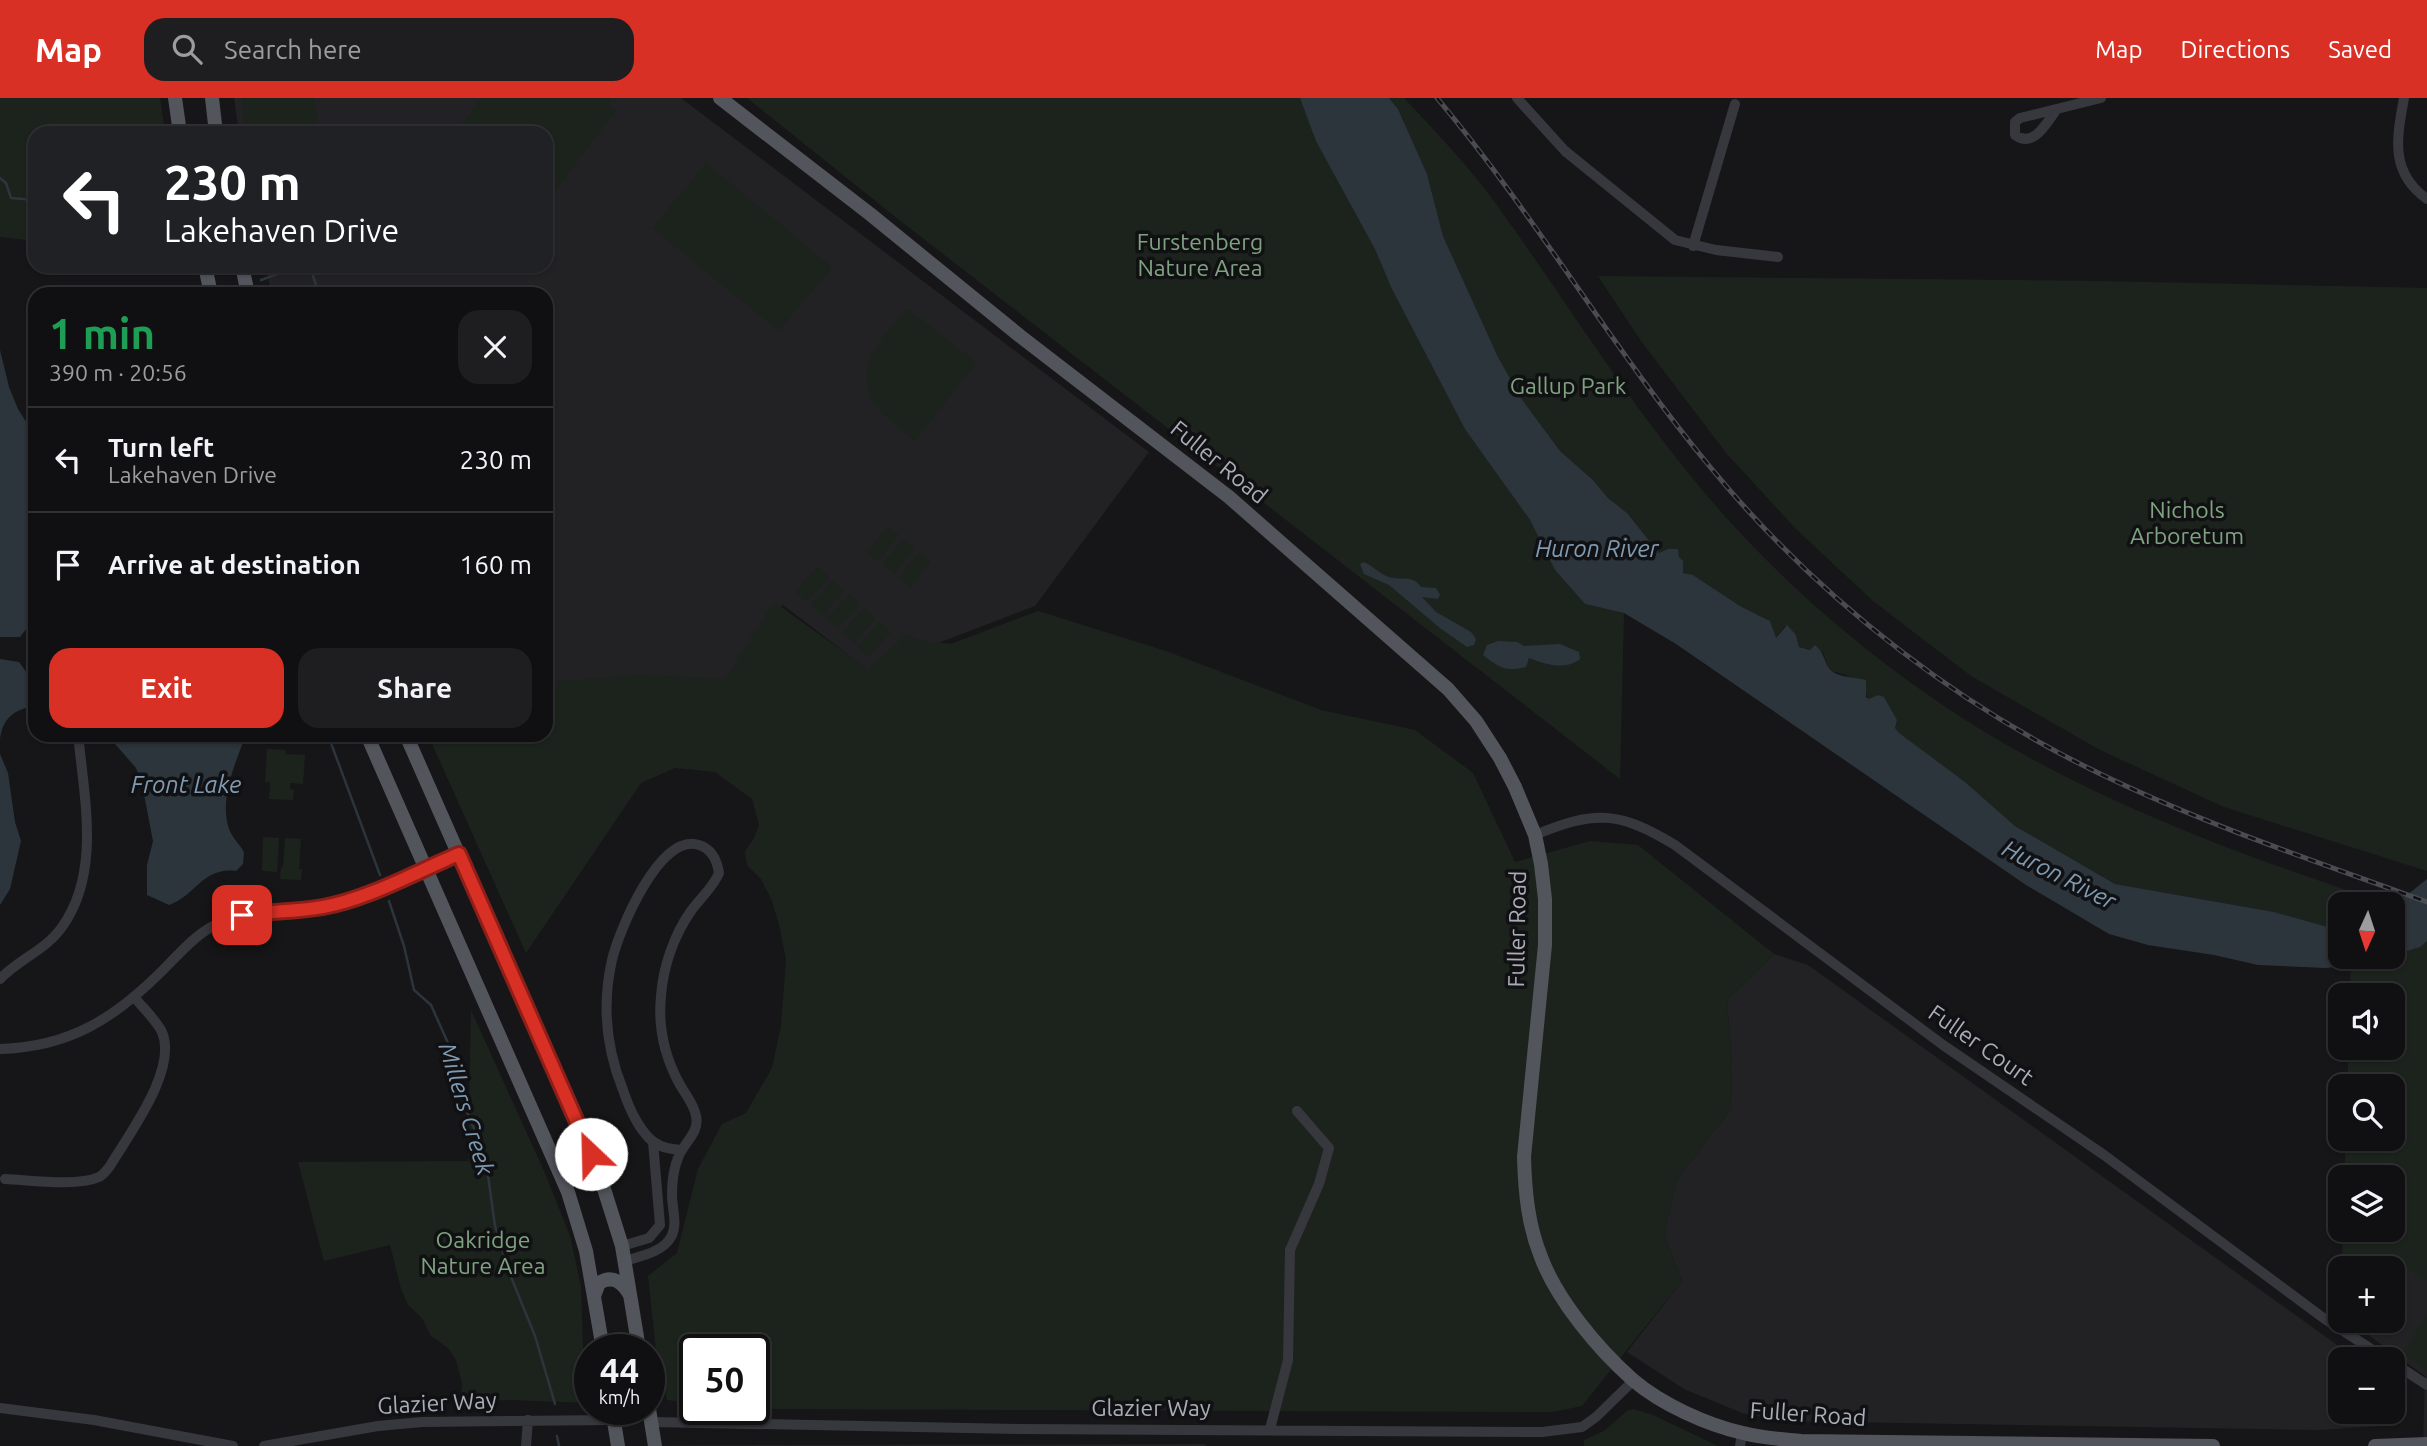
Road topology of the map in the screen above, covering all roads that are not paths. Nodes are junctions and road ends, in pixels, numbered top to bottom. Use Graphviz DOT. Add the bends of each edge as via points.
graph roads {
  1 [pos="175,98"];
  2 [pos="212,98"];
  3 [pos="720,98"];
  4 [pos="1517,98"];
  5 [pos="2101,98"];
  6 [pos="2404,98"];
  7 [pos="1735,104"];
  8 [pos="2057,109"];
  9 [pos="179,126"];
  10 [pos="215,126"];
  11 [pos="2427,199"];
  12 [pos="1693,246"];
  13 [pos="1778,257"];
  14 [pos="79,742"];
  15 [pos="370,742"];
  16 [pos="410,742"];
  17 [pos="1535,835"];
  18 [pos="459,854"];
  19 [pos="426,868"];
  20 [pos="0,979"];
  21 [pos="135,998"];
  22 [pos="0,1049"];
  23 [pos="1297,1111"];
  24 [pos="653,1142"];
  25 [pos="682,1150"];
  26 [pos="5,1178"];
  27 [pos="622,1246"];
  28 [pos="625,1261"];
  29 [pos="594,1296"];
  30 [pos="631,1296"];
  31 [pos="600,1334"];
  32 [pos="637,1334"];
  33 [pos="2368,1347"];
  34 [pos="2405,1371"];
  35 [pos="1633,1380"];
  36 [pos="2427,1385"];
  37 [pos="0,1408"];
  38 [pos="665,1416"];
  39 [pos="574,1417"];
  40 [pos="528,1420"];
  41 [pos="615,1425"];
  42 [pos="652,1425"];
  43 [pos="1270,1429"];
  44 [pos="163,1434"];
  45 [pos="1741,1440"];
  46 [pos="2427,1444"];
  47 [pos="161,1446"];
  48 [pos="233,1446"];
  49 [pos="264,1446"];
  50 [pos="526,1446"];
  51 [pos="618,1446"];
  52 [pos="655,1446"];
  53 [pos="2213,1446"];
  54 [pos="2375,1446"];
  1 -- 9 [label="main road"];
  2 -- 10 [label="main road"];
  3 -- 17 [label="main road, Fuller Road" via="1229,497 1448,690 1500,758"];
  4 -- 12 [label="street" via="1565,151 1662,232"];
  5 -- 8 [label="street"];
  6 -- 11 [label="street" via="2397,148 2400,164"];
  7 -- 12 [label="street"];
  12 -- 13 [label="street"];
  14 -- 20 [label="street" via="88,835 75,902 62,927 46,944"];
  15 -- 19 [label="main road"];
  16 -- 18 [label="main road"];
  17 -- 33 [label="street, Fuller Court" via="1593,817 1646,827"];
  17 -- 35 [label="main road, Fuller Road" via="1545,900 1545,945 1524,1157 1530,1220 1559,1294"];
  18 -- 19 [label="street"];
  18 -- 27 [label="main road" via="599,1173"];
  19 -- 21 [label="street" via="335,904 242,915 216,924 195,938"];
  19 -- 29 [label="main road" via="568,1192"];
  21 -- 22 [label="street" via="77,1034"];
  21 -- 26 [label="street" via="161,1030 166,1058 157,1085 110,1166 101,1177 88,1180"];
  23 -- 43 [label="street" via="1328,1148 1319,1184 1290,1250 1288,1360"];
  24 -- 25 [label="street"];
  24 -- 25 [label="street" via="639,1124 616,1072 608,1037 608,982 620,934 642,888 669,854 695,843 714,855 719,873 678,933 660,997 665,1050 697,1117 694,1134"];
  24 -- 27 [label="street" via="660,1225 649,1238"];
  25 -- 28 [label="street" via="673,1174 671,1237 655,1251"];
  27 -- 28 [label="main road"];
  28 -- 30 [label="main road"];
  29 -- 30 [label="main road" via="599,1283 609,1279 619,1282"];
  29 -- 31 [label="main road"];
  30 -- 32 [label="main road"];
  34 -- 36 [label="street, Fuller Court"];
  35 -- 43 [label="street, Glazier Way" via="1596,1417 1582,1427 1564,1430"];
  35 -- 45 [label="main road, Fuller Road"];
  37 -- 44 [label="street"];
  38 -- 43 [label="street, Glazier Way" via="1021,1429"];
  39 -- 40 [label="street, Glazier Way"];
  40 -- 49 [label="street, Glazier Way" via="378,1426"];
  40 -- 50 [label="street"];
  41 -- 51 [label="main road"];
  42 -- 52 [label="main road"];
  44 -- 47 [label="street"];
  44 -- 48 [label="street"];
  45 -- 53 [label="main road, Fuller Road"];
  46 -- 54 [label="main road"];
}
